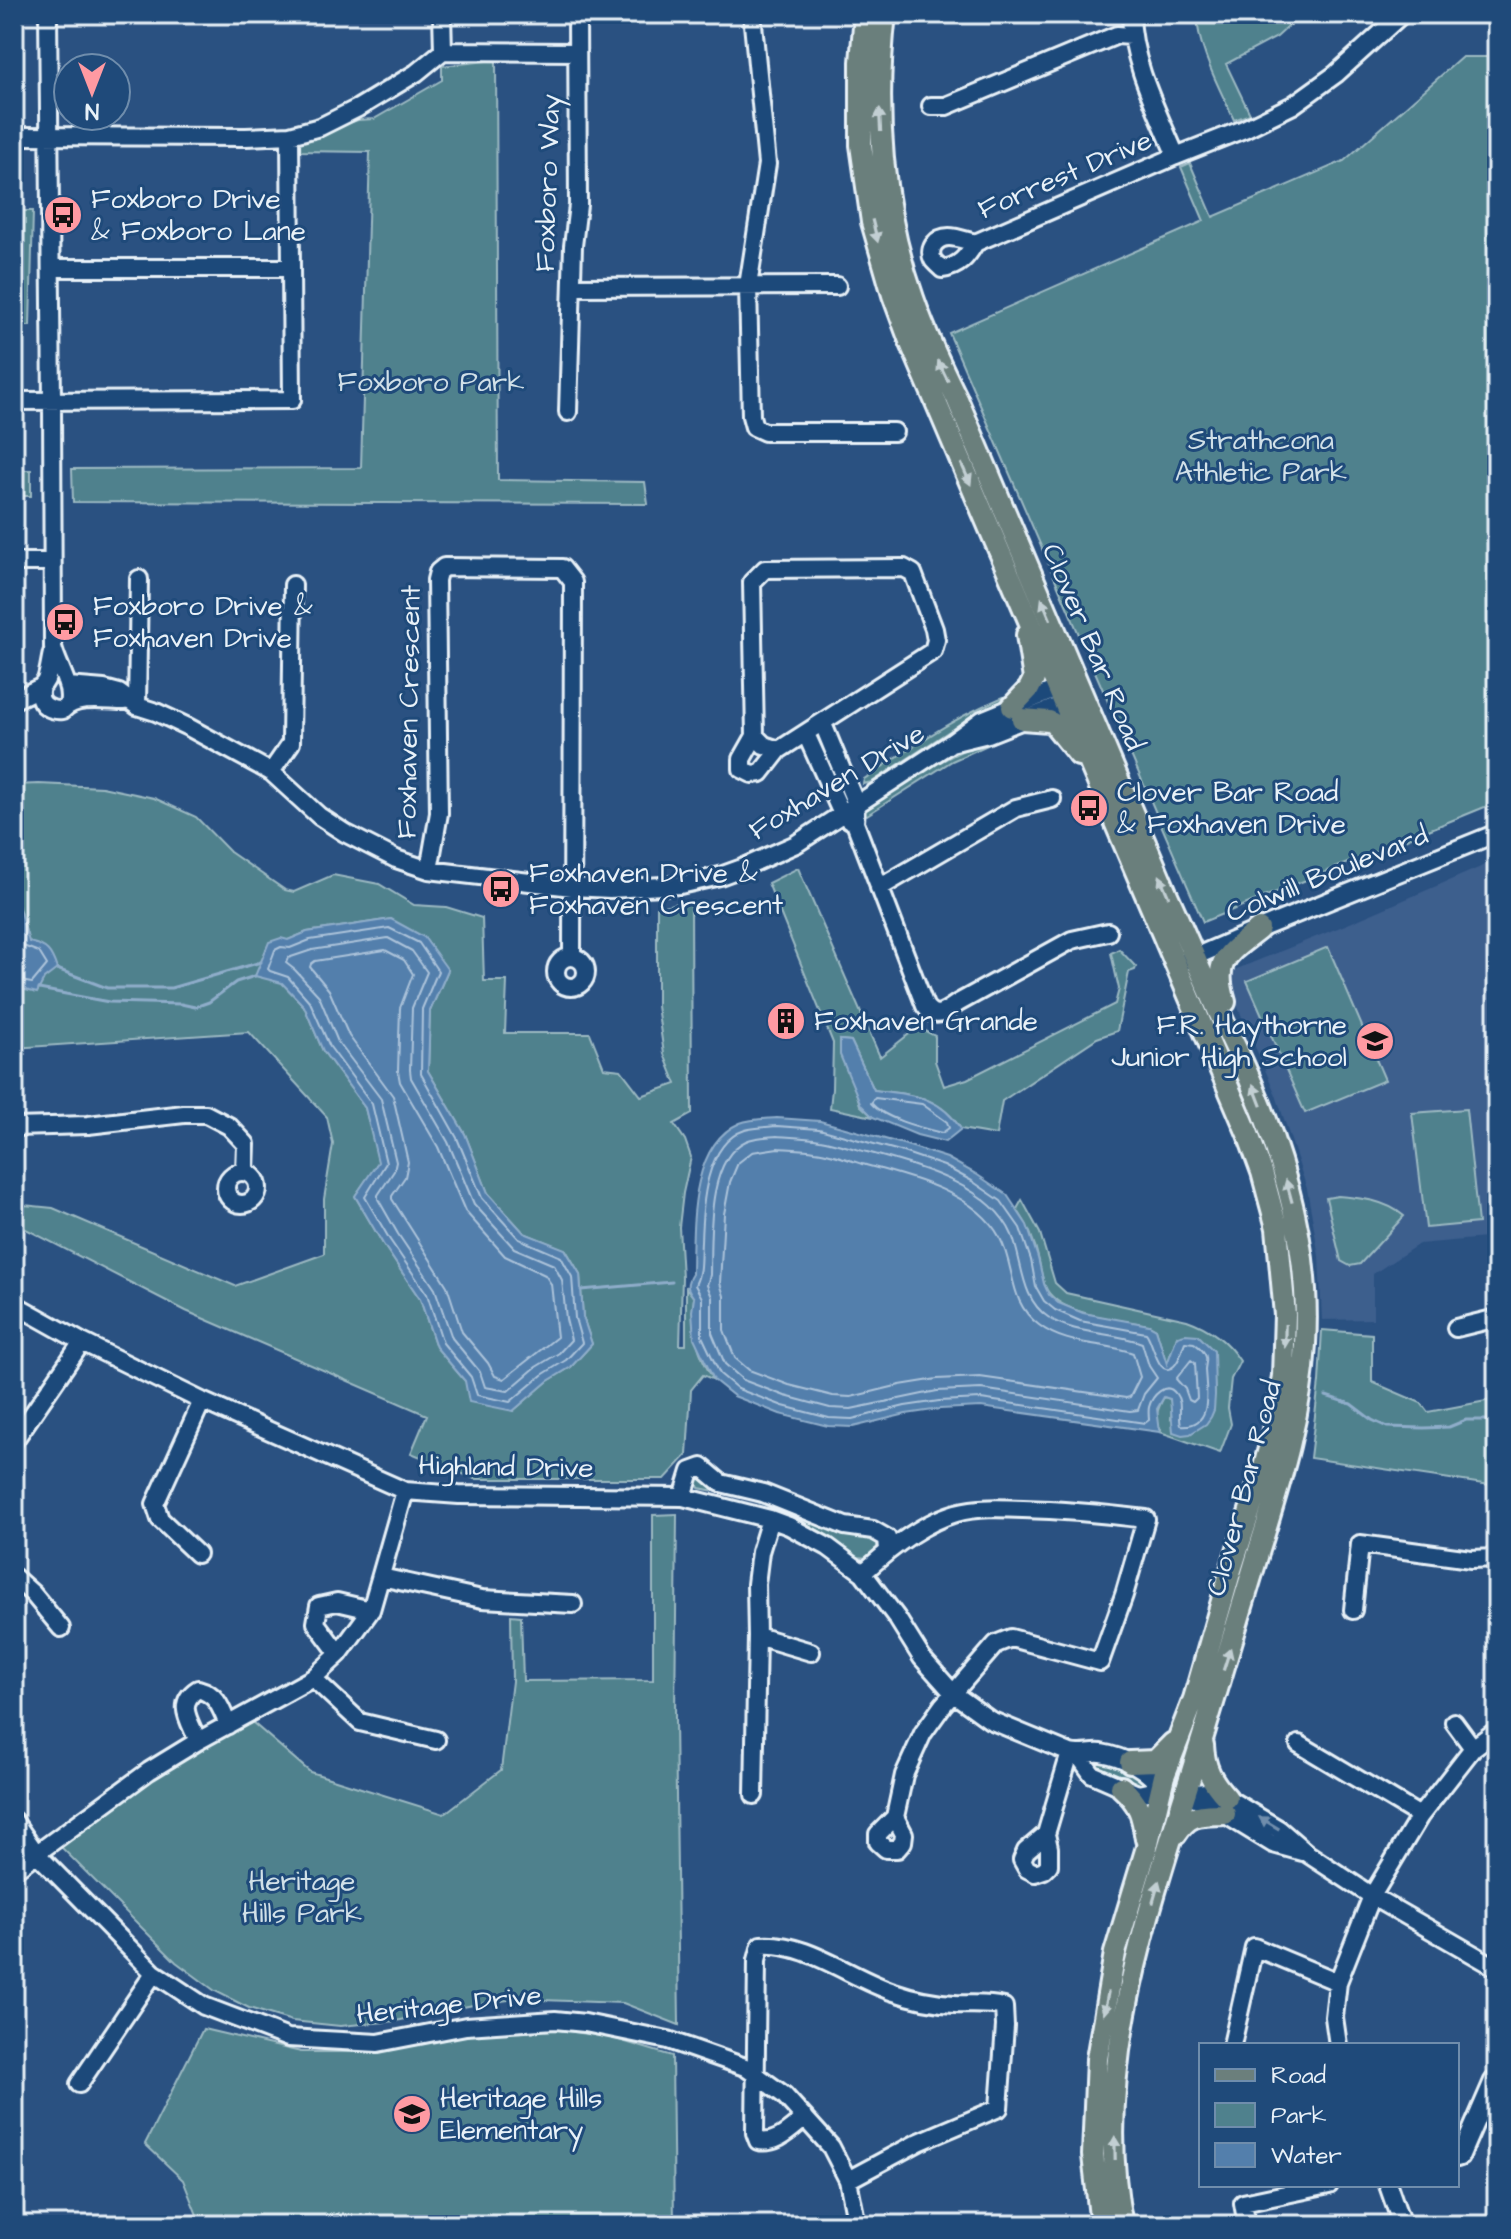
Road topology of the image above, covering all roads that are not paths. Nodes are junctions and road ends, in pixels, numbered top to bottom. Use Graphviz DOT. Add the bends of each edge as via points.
graph roads {
  1 [pos="48,14"];
  2 [pos="442,14"];
  3 [pos="577,14"];
  4 [pos="752,14"];
  5 [pos="865,14"];
  6 [pos="885,14"];
  7 [pos="1131,14"];
  8 [pos="1402,14"];
  9 [pos="1131,36"];
  10 [pos="443,51"];
  11 [pos="577,52"];
  12 [pos="931,106"];
  13 [pos="290,135"];
  14 [pos="14,136"];
  15 [pos="50,136"];
  16 [pos="1176,156"];
  17 [pos="975,243"];
  18 [pos="51,268"];
  19 [pos="291,268"];
  20 [pos="748,286"];
  21 [pos="837,286"];
  22 [pos="572,287"];
  23 [pos="14,401"];
  24 [pos="52,401"];
  25 [pos="568,412"];
  26 [pos="894,432"];
  27 [pos="14,562"];
  28 [pos="52,562"];
  29 [pos="139,579"];
  30 [pos="293,585"];
  31 [pos="1022,603"];
  32 [pos="53,647"];
  33 [pos="66,683"];
  34 [pos="43,690"];
  35 [pos="1071,692"];
  36 [pos="14,701"];
  37 [pos="68,704"];
  38 [pos="134,704"];
  39 [pos="1017,713"];
  40 [pos="823,724"];
  41 [pos="806,734"];
  42 [pos="755,736"];
  43 [pos="779,750"];
  44 [pos="271,772"];
  45 [pos="1095,775"];
  46 [pos="1052,799"];
  47 [pos="856,804"];
  48 [pos="848,818"];
  49 [pos="1497,833"];
  50 [pos="429,870"];
  51 [pos="572,887"];
  52 [pos="879,888"];
  53 [pos="1259,929"];
  54 [pos="1108,932"];
  55 [pos="572,957"];
  56 [pos="1186,961"];
  57 [pos="1243,1063"];
  58 [pos="14,1127"];
  59 [pos="245,1171"];
  60 [pos="14,1304"];
  61 [pos="1497,1318"];
  62 [pos="1456,1328"];
  63 [pos="82,1342"];
  64 [pos="202,1401"];
  65 [pos="14,1441"];
  66 [pos="405,1491"];
  67 [pos="683,1497"];
  68 [pos="770,1519"];
  69 [pos="888,1550"];
  70 [pos="197,1554"];
  71 [pos="1497,1558"];
  72 [pos="863,1573"];
  73 [pos="14,1577"];
  74 [pos="381,1577"];
  75 [pos="573,1604"];
  76 [pos="371,1610"];
  77 [pos="1353,1610"];
  78 [pos="61,1628"];
  79 [pos="757,1636"];
  80 [pos="811,1652"];
  81 [pos="339,1654"];
  82 [pos="313,1678"];
  83 [pos="954,1694"];
  84 [pos="1454,1722"];
  85 [pos="228,1725"];
  86 [pos="1497,1730"];
  87 [pos="1193,1732"];
  88 [pos="436,1740"];
  89 [pos="198,1741"];
  90 [pos="1299,1744"];
  91 [pos="1473,1748"];
  92 [pos="1074,1754"];
  93 [pos="1130,1762"];
  94 [pos="1121,1787"];
  95 [pos="1173,1791"];
  96 [pos="754,1795"];
  97 [pos="1226,1806"];
  98 [pos="1420,1816"];
  99 [pos="895,1817"];
  100 [pos="14,1821"];
  101 [pos="1046,1834"];
  102 [pos="1147,1847"];
  103 [pos="1168,1848"];
  104 [pos="36,1853"];
  105 [pos="14,1870"];
  106 [pos="1372,1896"];
  107 [pos="1497,1968"];
  108 [pos="154,1973"];
  109 [pos="1338,1982"];
  110 [pos="1232,2043"];
  111 [pos="1338,2043"];
  112 [pos="756,2074"];
  113 [pos="1493,2081"];
  114 [pos="79,2084"];
  115 [pos="805,2118"];
  116 [pos="1459,2157"];
  117 [pos="848,2180"];
  118 [pos="1319,2187"];
  119 [pos="1389,2187"];
  120 [pos="857,2225"];
  121 [pos="1101,2225"];
  122 [pos="1122,2225"];
  123 [pos="1247,2225"];
  124 [pos="1402,2225"];
  1 -- 15 [label="street"];
  2 -- 10 [label="street"];
  3 -- 11 [label="street, Foxboro Way"];
  4 -- 20 [label="street" via="767,164"];
  5 -- 31 [label="main road, Clover Bar Road, one-way" via="861,145 872,222 910,341"];
  35 -- 6 [label="main road, Clover Bar Road, one-way" via="912,296 883,160 880,61"];
  7 -- 9 [label="street, Forrest Drive"];
  8 -- 16 [label="street, Forrest Drive" via="1293,105"];
  9 -- 12 [label="street" via="1117,35 946,106"];
  9 -- 16 [label="street, Forrest Drive"];
  10 -- 11 [label="street"];
  10 -- 13 [label="street" via="358,108"];
  11 -- 22 [label="street, Foxboro Way" via="578,205"];
  13 -- 15 [label="street"];
  13 -- 19 [label="street"];
  14 -- 15 [label="street"];
  15 -- 18 [label="street"];
  16 -- 17 [label="street, Forrest Drive"];
  18 -- 19 [label="street"];
  18 -- 24 [label="street"];
  19 -- 24 [label="street" via="292,400"];
  20 -- 21 [label="street, Foxboro Way"];
  20 -- 22 [label="street, Foxboro Way"];
  20 -- 26 [label="street" via="754,427 765,432"];
  22 -- 25 [label="street"];
  23 -- 24 [label="street"];
  24 -- 28 [label="street"];
  27 -- 28 [label="street"];
  28 -- 32 [label="street"];
  29 -- 38 [label="street"];
  30 -- 44 [label="street" via="291,743"];
  31 -- 35 [label="main road, Clover Bar Road"];
  31 -- 39 [label="main road" via="1034,679"];
  32 -- 33 [label="street"];
  32 -- 34 [label="street"];
  33 -- 34 [label="street" via="59,678"];
  33 -- 37 [label="street"];
  33 -- 38 [label="street, Foxhaven Drive" via="119,693"];
  34 -- 36 [label="street"];
  34 -- 37 [label="street" via="50,709 63,710"];
  35 -- 39 [label="street, Foxhaven Drive"];
  35 -- 45 [label="main road, Clover Bar Road"];
  56 -- 35 [label="main road, Clover Bar Road, one-way"];
  37 -- 38 [label="street, Foxhaven Drive"];
  38 -- 44 [label="street, Foxhaven Drive"];
  39 -- 45 [label="main road" via="1054,724"];
  39 -- 47 [label="street, Foxhaven Drive" via="988,734 951,743"];
  40 -- 41 [label="street"];
  40 -- 42 [label="street" via="933,651 934,629 913,573 904,568 765,569 752,582"];
  40 -- 47 [label="street"];
  41 -- 43 [label="street"];
  41 -- 48 [label="street"];
  42 -- 43 [label="street"];
  42 -- 43 [label="street" via="742,769 761,773"];
  44 -- 50 [label="street, Foxhaven Drive" via="345,833"];
  45 -- 56 [label="main road, Clover Bar Road"];
  46 -- 52 [label="street" via="1016,808"];
  47 -- 48 [label="street"];
  48 -- 51 [label="street, Foxhaven Drive" via="693,883"];
  48 -- 52 [label="street"];
  49 -- 53 [label="street, Colwill Boulevard"];
  50 -- 51 [label="street, Foxhaven Drive"];
  50 -- 51 [label="street, Foxhaven Crescent" via="439,813 438,572 444,567 562,568 573,582"];
  51 -- 55 [label="street"];
  52 -- 54 [label="street" via="925,1006 935,1015 1072,940"];
  53 -- 56 [label="street, Colwill Boulevard"];
  53 -- 57 [label="main road" via="1231,952 1218,980"];
  56 -- 57 [label="main road, Clover Bar Road" via="1214,1002"];
  56 -- 87 [label="main road, Clover Bar Road, one-way" via="1262,1172 1277,1228 1285,1327 1274,1430"];
  87 -- 57 [label="main road, Clover Bar Road, one-way" via="1230,1651 1289,1450 1306,1339 1296,1218"];
  58 -- 59 [label="street" via="206,1114 229,1126 246,1144"];
  60 -- 63 [label="street, Highland Drive"];
  61 -- 62 [label="street"];
  63 -- 64 [label="street, Highland Drive"];
  63 -- 65 [label="street"];
  64 -- 66 [label="street, Highland Drive"];
  64 -- 70 [label="street" via="155,1504 160,1519"];
  66 -- 67 [label="street, Highland Drive"];
  66 -- 74 [label="street"];
  67 -- 68 [label="street, Highland Drive"];
  67 -- 69 [label="street" via="691,1471 702,1467 721,1483 763,1493 845,1526 873,1530 887,1538"];
  68 -- 72 [label="street, Highland Drive" via="828,1547"];
  68 -- 79 [label="street" via="756,1584"];
  69 -- 72 [label="street"];
  69 -- 83 [label="street" via="934,1523 969,1511 1051,1510 1146,1519 1100,1662 1011,1638 996,1644"];
  71 -- 77 [label="street" via="1360,1544"];
  72 -- 83 [label="street, Highland Drive"];
  73 -- 78 [label="street"];
  74 -- 75 [label="street" via="482,1599"];
  74 -- 76 [label="street"];
  76 -- 81 [label="street"];
  76 -- 81 [label="street" via="337,1602 319,1606 316,1623"];
  79 -- 80 [label="street"];
  79 -- 96 [label="street"];
  81 -- 82 [label="street"];
  82 -- 85 [label="street"];
  82 -- 88 [label="street" via="360,1722"];
  83 -- 92 [label="street, Highland Drive" via="990,1720"];
  83 -- 99 [label="street" via="923,1733 904,1775"];
  84 -- 91 [label="street"];
  85 -- 89 [label="street"];
  85 -- 89 [label="street" via="215,1697 198,1689 185,1701"];
  86 -- 91 [label="street"];
  87 -- 93 [label="main road" via="1155,1761"];
  87 -- 95 [label="main road" via="1187,1765"];
  87 -- 97 [label="main road"];
  89 -- 104 [label="street"];
  90 -- 98 [label="street"];
  91 -- 98 [label="street"];
  92 -- 93 [label="street, Highland Drive" via="1099,1753"];
  92 -- 94 [label="street, Highland Drive" via="1092,1774"];
  92 -- 101 [label="street"];
  93 -- 95 [label="street"];
  94 -- 95 [label="street, Highland Drive" via="1138,1794"];
  94 -- 102 [label="main road" via="1139,1806"];
  95 -- 97 [label="street, Highland Drive" via="1206,1792"];
  95 -- 102 [label="main road"];
  95 -- 103 [label="main road"];
  97 -- 103 [label="main road" via="1186,1819"];
  97 -- 106 [label="street" via="1279,1829"];
  98 -- 106 [label="street"];
  100 -- 104 [label="street, Heritage Drive"];
  102 -- 121 [label="main road, one-way" via="1115,1953 1097,2059 1093,2155"];
  122 -- 103 [label="main road, one-way" via="1114,2155 1119,2053 1128,1991"];
  104 -- 105 [label="street"];
  104 -- 108 [label="street, Heritage Drive"];
  106 -- 107 [label="street"];
  106 -- 109 [label="street"];
  108 -- 112 [label="street, Heritage Drive" via="204,2006 288,2038 378,2043 466,2026 555,2020 668,2040"];
  108 -- 114 [label="street"];
  109 -- 110 [label="street" via="1254,1947"];
  109 -- 111 [label="street"];
  112 -- 115 [label="street, Heritage Drive"];
  112 -- 115 [label="street" via="758,2141 777,2139"];
  112 -- 117 [label="street" via="761,1945 783,1945 919,2000 1004,2007 999,2108"];
  113 -- 116 [label="street"];
  115 -- 117 [label="street, Heritage Drive" via="831,2147"];
  117 -- 120 [label="street, Heritage Drive"];
  118 -- 123 [label="street" via="1243,2203"];
  119 -- 124 [label="street"];
}
